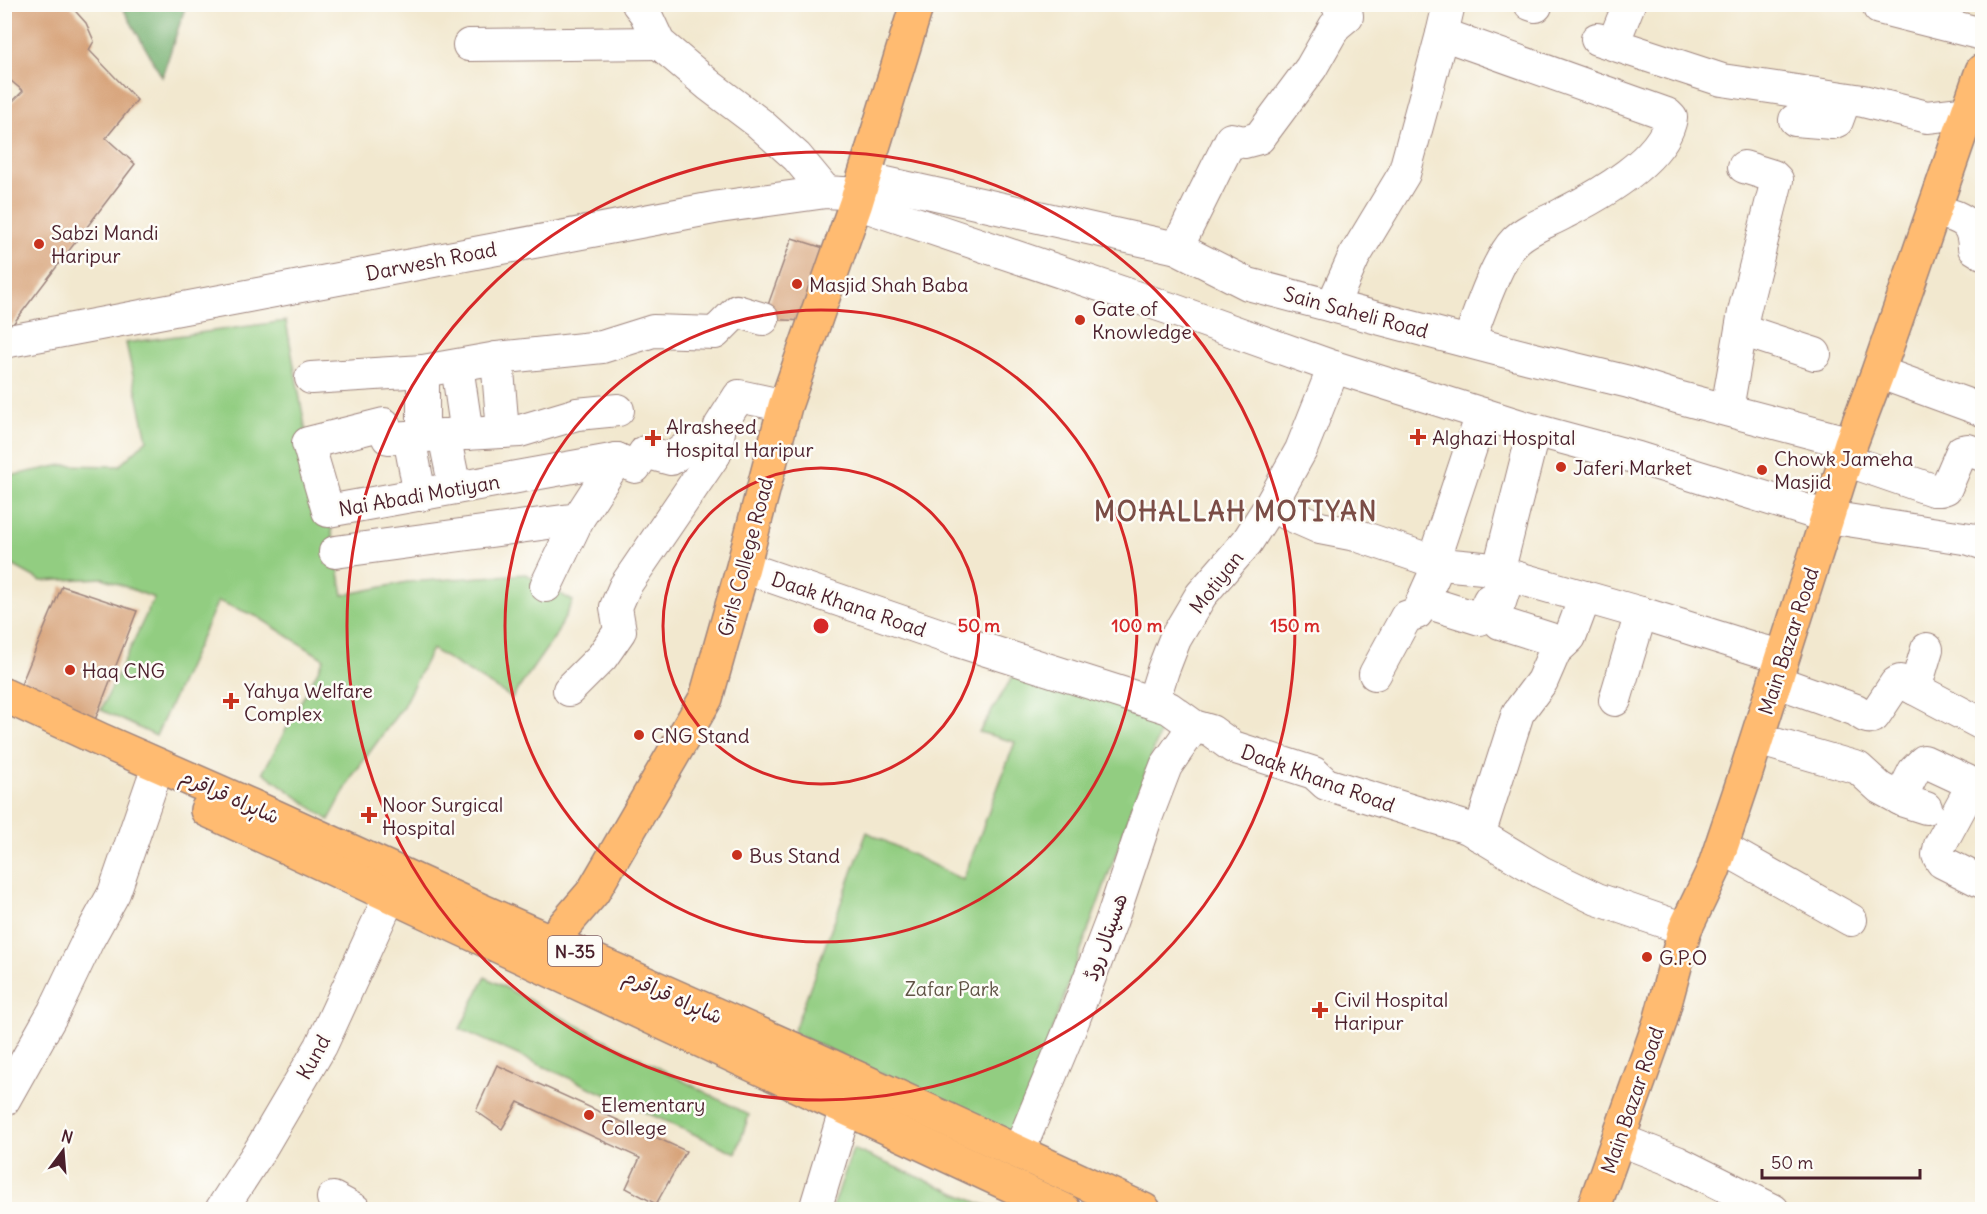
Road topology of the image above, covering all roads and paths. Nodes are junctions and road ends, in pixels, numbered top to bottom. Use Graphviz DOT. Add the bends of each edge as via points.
graph roads {
  1 [pos="638,4"];
  2 [pos="917,4"];
  3 [pos="1337,4"];
  4 [pos="1629,4"];
  5 [pos="1879,8"];
  6 [pos="1445,19"];
  7 [pos="1983,34"];
  8 [pos="659,43"];
  9 [pos="469,45"];
  10 [pos="1983,71"];
  11 [pos="1845,99"];
  12 [pos="1976,114"];
  13 [pos="1795,120"];
  14 [pos="1744,167"];
  15 [pos="826,192"];
  16 [pos="860,192"];
  17 [pos="1935,210"];
  18 [pos="1177,248"];
  19 [pos="1983,253"];
  20 [pos="1332,306"];
  21 [pos="763,319"];
  22 [pos="1742,330"];
  23 [pos="1469,341"];
  24 [pos="4,342"];
  25 [pos="1815,354"];
  26 [pos="497,358"];
  27 [pos="457,366"];
  28 [pos="1334,368"];
  29 [pos="423,371"];
  30 [pos="1878,372"];
  31 [pos="311,378"];
  32 [pos="785,406"];
  33 [pos="1727,409"];
  34 [pos="618,410"];
  35 [pos="1983,410"];
  36 [pos="1482,414"];
  37 [pos="1534,430"];
  38 [pos="503,432"];
  39 [pos="436,436"];
  40 [pos="1848,452"];
  41 [pos="715,454"];
  42 [pos="1983,455"];
  43 [pos="617,459"];
  44 [pos="455,488"];
  45 [pos="420,495"];
  46 [pos="1270,506"];
  47 [pos="1828,517"];
  48 [pos="578,519"];
  49 [pos="1983,543"];
  50 [pos="335,552"];
  51 [pos="1433,561"];
  52 [pos="743,567"];
  53 [pos="1503,575"];
  54 [pos="546,586"];
  55 [pos="1584,597"];
  56 [pos="1423,601"];
  57 [pos="1641,613"];
  58 [pos="1500,623"];
  59 [pos="1563,643"];
  60 [pos="1927,649"];
  61 [pos="1779,668"];
  62 [pos="1375,674"];
  63 [pos="1914,689"];
  64 [pos="569,690"];
  65 [pos="4,695"];
  66 [pos="1615,700"];
  67 [pos="1153,702"];
  68 [pos="4,713"];
  69 [pos="1983,724"];
  70 [pos="1194,726"];
  71 [pos="1757,739"];
  72 [pos="1928,761"];
  73 [pos="1983,772"];
  74 [pos="152,783"];
  75 [pos="1479,835"];
  76 [pos="1721,847"];
  77 [pos="1983,882"];
  78 [pos="390,896"];
  79 [pos="1851,920"];
  80 [pos="1685,929"];
  81 [pos="551,941"];
  82 [pos="4,1100"];
  83 [pos="846,1107"];
  84 [pos="1618,1139"];
  85 [pos="1019,1151"];
  86 [pos="226,1207"];
  87 [pos="815,1209"];
  88 [pos="1064,1209"];
  89 [pos="1144,1209"];
  90 [pos="1593,1209"];
  91 [pos="1773,1209"];
  1 -- 8 [label="street"];
  2 -- 16 [label="main road, Girls College Road"];
  3 -- 18 [label="street" via="1346,9 1347,16 1335,26 1311,68 1258,138 1244,142 1231,139"];
  4 -- 11 [label="street" via="1605,41 1722,80"];
  5 -- 7 [label="street"];
  6 -- 20 [label="street" via="1404,174 1354,257"];
  6 -- 23 [label="street" via="1576,83 1671,118 1657,148 1625,176 1515,242 1504,257"];
  8 -- 9 [label="street"];
  8 -- 15 [label="street" via="759,123"];
  10 -- 12 [label="main road, Main Bazar Road"];
  11 -- 12 [label="street" via="1927,117"];
  11 -- 13 [label="street" via="1837,121"];
  12 -- 17 [label="main road, Main Bazar Road"];
  14 -- 22 [label="street" via="1777,180"];
  15 -- 16 [label="street, Darwesh Road"];
  15 -- 24 [label="street, Darwesh Road" via="719,207"];
  16 -- 18 [label="street, Sain Saheli Road"];
  16 -- 28 [label="street"];
  16 -- 32 [label="main road, Girls College Road"];
  17 -- 19 [label="street" via="1969,225 1974,248"];
  17 -- 30 [label="main road, Main Bazar Road"];
  18 -- 20 [label="street, Sain Saheli Road" via="1248,284"];
  20 -- 23 [label="street, Sain Saheli Road"];
  21 -- 26 [label="street" via="737,310 715,333 653,331 602,347"];
  22 -- 25 [label="street"];
  22 -- 33 [label="street"];
  23 -- 33 [label="street, Sain Saheli Road"];
  26 -- 27 [label="street"];
  26 -- 38 [label="street"];
  27 -- 29 [label="street"];
  27 -- 39 [label="street"];
  28 -- 36 [label="street"];
  28 -- 46 [label="street, Motiyan" via="1301,450"];
  29 -- 31 [label="street"];
  29 -- 39 [label="street"];
  30 -- 35 [label="street"];
  30 -- 40 [label="main road, Main Bazar Road"];
  32 -- 41 [label="street" via="740,396 720,426"];
  32 -- 52 [label="main road, Girls College Road"];
  33 -- 40 [label="street, Sain Saheli Road"];
  34 -- 38 [label="street, Nai Abadi Motiyan" via="577,414 520,432"];
  36 -- 37 [label="street"];
  36 -- 51 [label="street"];
  37 -- 47 [label="street"];
  37 -- 53 [label="street" via="1520,481"];
  38 -- 39 [label="street, Nai Abadi Motiyan"];
  39 -- 44 [label="street"];
  39 -- 45 [label="street"];
  39 -- 45 [label="street, Nai Abadi Motiyan" via="388,438 384,423 308,443 328,511"];
  40 -- 42 [label="street, Sain Saheli Road" via="1933,490 1946,488 1962,451"];
  40 -- 47 [label="main road, Main Bazar Road"];
  41 -- 43 [label="street, Nai Abadi Motiyan" via="688,446 671,459 645,452 635,467"];
  41 -- 64 [label="street" via="625,586 616,607 620,632"];
  43 -- 44 [label="street, Nai Abadi Motiyan"];
  43 -- 48 [label="street"];
  44 -- 45 [label="street, Nai Abadi Motiyan"];
  46 -- 51 [label="street" via="1320,528 1356,535"];
  46 -- 67 [label="street, Motiyan" via="1247,542 1201,595 1175,639"];
  47 -- 49 [label="street"];
  47 -- 61 [label="main road, Main Bazar Road"];
  48 -- 50 [label="street"];
  48 -- 54 [label="street"];
  51 -- 53 [label="street"];
  51 -- 56 [label="street" via="1435,573"];
  52 -- 67 [label="street, Daak Khana Road" via="955,640"];
  52 -- 81 [label="main road, Girls College Road" via="706,698 593,892"];
  53 -- 55 [label="street"];
  53 -- 56 [label="street" via="1500,602 1489,600 1480,619"];
  55 -- 57 [label="street"];
  55 -- 59 [label="street" via="1570,637"];
  56 -- 62 [label="street" via="1417,613 1406,617"];
  57 -- 61 [label="street" via="1759,650"];
  57 -- 66 [label="street"];
  58 -- 59 [label="street"];
  59 -- 75 [label="street" via="1518,713"];
  60 -- 63 [label="street"];
  61 -- 63 [label="street" via="1867,718 1874,716 1896,683 1900,681"];
  61 -- 71 [label="main road, Main Bazar Road"];
  63 -- 69 [label="street"];
  65 -- 81 [label="main road, شاہراہ قراقرم / N-35"];
  67 -- 70 [label="street, Daak Khana Road"];
  68 -- 74 [label="main road, شاہراہ قراقرم / N-35"];
  70 -- 75 [label="street, Daak Khana Road" via="1211,730 1233,747 1314,773 1326,784 1468,828"];
  70 -- 85 [label="street, ھسپتال روڈ" via="1166,766 1066,1040"];
  71 -- 72 [label="street" via="1858,768 1880,788 1913,803 1914,771"];
  71 -- 76 [label="main road, Main Bazar Road"];
  72 -- 73 [label="street" via="1934,754"];
  72 -- 77 [label="street" via="1971,785 1938,855 1942,862"];
  74 -- 78 [label="main road, شاہراہ قراقرم / N-35"];
  74 -- 82 [label="street" via="114,893"];
  75 -- 80 [label="street, Daak Khana Road" via="1597,899"];
  76 -- 79 [label="street"];
  76 -- 80 [label="main road, Main Bazar Road"];
  78 -- 83 [label="main road, شاہراہ قراقرم / N-35"];
  78 -- 86 [label="street, Kund" via="321,1046"];
  80 -- 84 [label="main road, Main Bazar Road" via="1660,1022"];
  81 -- 85 [label="main road, شاہراہ قراقرم / N-35"];
  83 -- 87 [label="street"];
  83 -- 88 [label="main road, شاہراہ قراقرم / N-35"];
  84 -- 90 [label="main road, Main Bazar Road"];
  84 -- 91 [label="street" via="1677,1162"];
  85 -- 89 [label="main road, شاہراہ قراقرم / N-35"];
}
